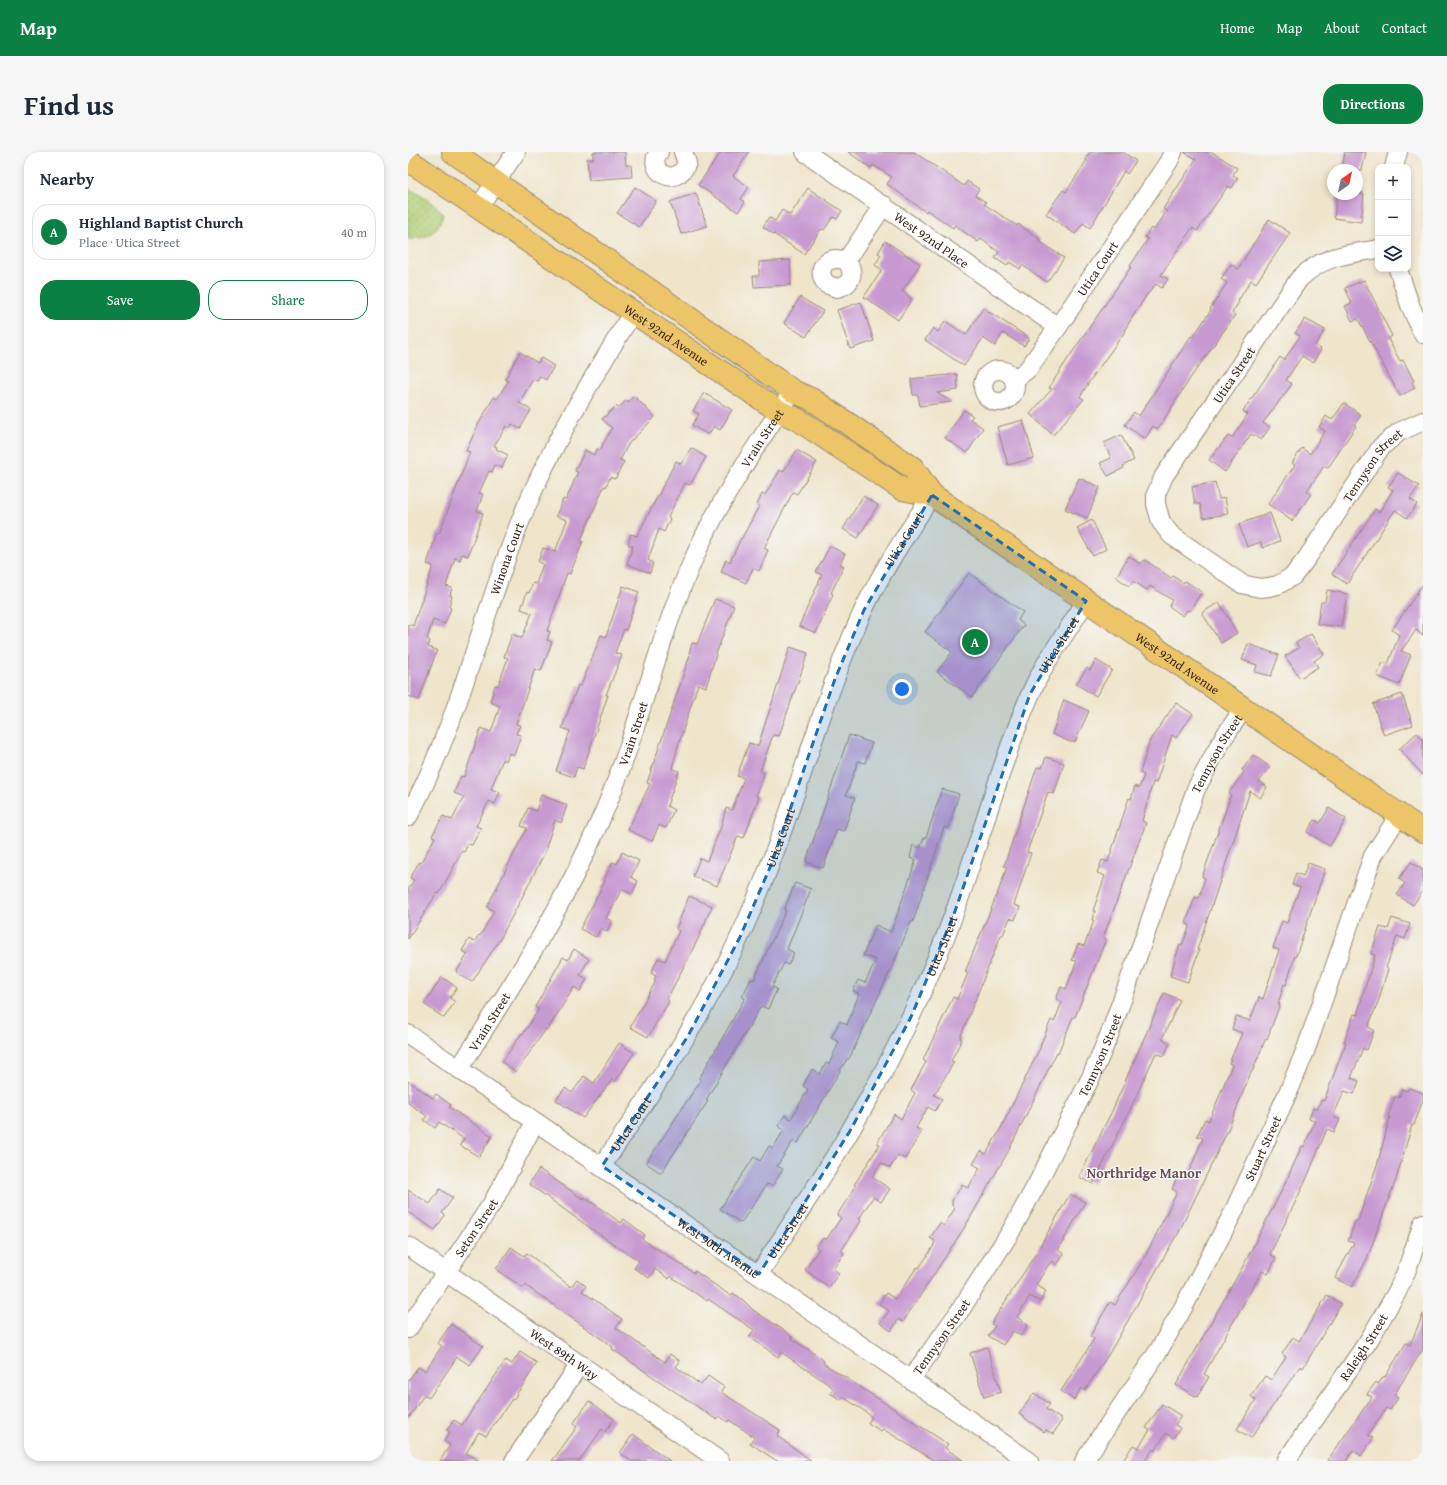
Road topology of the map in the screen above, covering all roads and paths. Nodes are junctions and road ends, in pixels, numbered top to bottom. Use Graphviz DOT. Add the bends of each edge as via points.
graph roads {
  1 [pos="453,152"];
  2 [pos="516,152"];
  3 [pos="659,152"];
  4 [pos="683,152"];
  5 [pos="806,152"];
  6 [pos="1173,152"];
  7 [pos="1398,152"];
  8 [pos="408,160"];
  9 [pos="1395,164"];
  10 [pos="495,181"];
  11 [pos="884,205"];
  12 [pos="478,208"];
  13 [pos="1375,249"];
  14 [pos="846,261"];
  15 [pos="1399,272"];
  16 [pos="633,312"];
  17 [pos="1058,327"];
  18 [pos="1423,334"];
  19 [pos="1014,380"];
  20 [pos="793,391"];
  21 [pos="779,411"];
  22 [pos="1423,421"];
  23 [pos="932,495"];
  24 [pos="1203,558"];
  25 [pos="1086,601"];
  26 [pos="1244,708"];
  27 [pos="1399,815"];
  28 [pos="408,817"];
  29 [pos="1423,831"];
  30 [pos="408,1034"];
  31 [pos="459,1069"];
  32 [pos="535,1122"];
  33 [pos="602,1166"];
  34 [pos="1423,1224"];
  35 [pos="408,1246"];
  36 [pos="447,1273"];
  37 [pos="759,1274"];
  38 [pos="408,1329"];
  39 [pos="580,1364"];
  40 [pos="911,1379"];
  41 [pos="711,1458"];
  42 [pos="514,1461"];
  43 [pos="1029,1461"];
  44 [pos="1084,1461"];
  45 [pos="1286,1461"];
  1 -- 10 [label="main road, West 92nd Avenue"];
  2 -- 10 [label="street"];
  3 -- 4 [label="street" via="656,166 660,172 670,177 683,171 687,163"];
  5 -- 11 [label="street, West 92nd Place"];
  6 -- 17 [label="street, Utica Court" via="1165,168"];
  7 -- 9 [label="street"];
  8 -- 12 [label="main road, West 92nd Avenue"];
  10 -- 12 [label="street"];
  10 -- 20 [label="main road, West 92nd Avenue"];
  11 -- 14 [label="street"];
  11 -- 17 [label="street, West 92nd Place"];
  12 -- 16 [label="main road, West 92nd Avenue"];
  13 -- 24 [label="street, Utica Street" via="1346,254 1320,262 1299,278 1164,476 1156,494 1161,522 1179,542"];
  15 -- 18 [label="street"];
  16 -- 21 [label="main road, West 92nd Avenue"];
  16 -- 28 [label="street, Winona Court" via="578,402 543,469 508,555 456,708"];
  17 -- 19 [label="street, Utica Court" via="1028,368"];
  20 -- 21 [label="street, Vrain Street"];
  20 -- 23 [label="main road, West 92nd Avenue" via="813,400 913,468"];
  21 -- 23 [label="main road, West 92nd Avenue" via="797,419 902,489"];
  21 -- 31 [label="street, Vrain Street" via="714,517 694,558 677,600 617,781 564,899"];
  22 -- 24 [label="street, Tennyson Street" via="1399,432 1381,447 1293,576 1278,585 1251,586 1242,584"];
  23 -- 25 [label="main road, West 92nd Avenue"];
  23 -- 33 [label="street, Utica Court" via="891,559 861,617 835,679 771,865 740,936 688,1036"];
  25 -- 26 [label="main road, West 92nd Avenue"];
  25 -- 37 [label="street, Utica Street" via="1030,694 954,914 911,1017 850,1131"];
  26 -- 27 [label="main road, West 92nd Avenue"];
  26 -- 40 [label="street, Tennyson Street" via="1222,740 1196,789 1110,1033 1037,1184 1010,1233"];
  27 -- 29 [label="main road, West 92nd Avenue"];
  27 -- 44 [label="street, Stuart Street" via="1373,856 1303,1055 1233,1213 1159,1350"];
  30 -- 31 [label="street, West 90th Avenue"];
  31 -- 32 [label="street, West 90th Avenue"];
  32 -- 33 [label="street, West 90th Avenue"];
  32 -- 36 [label="street, Seton Street" via="492,1202"];
  33 -- 37 [label="street, West 90th Avenue"];
  34 -- 45 [label="street, Raleigh Street" via="1397,1292 1369,1340"];
  35 -- 36 [label="street, West 89th Way"];
  36 -- 38 [label="street, Seton Street"];
  36 -- 39 [label="street, West 89th Way"];
  37 -- 40 [label="street, West 90th Avenue"];
  39 -- 41 [label="street, West 89th Way"];
  39 -- 42 [label="street"];
  40 -- 43 [label="street, West 90th Avenue"];
}
